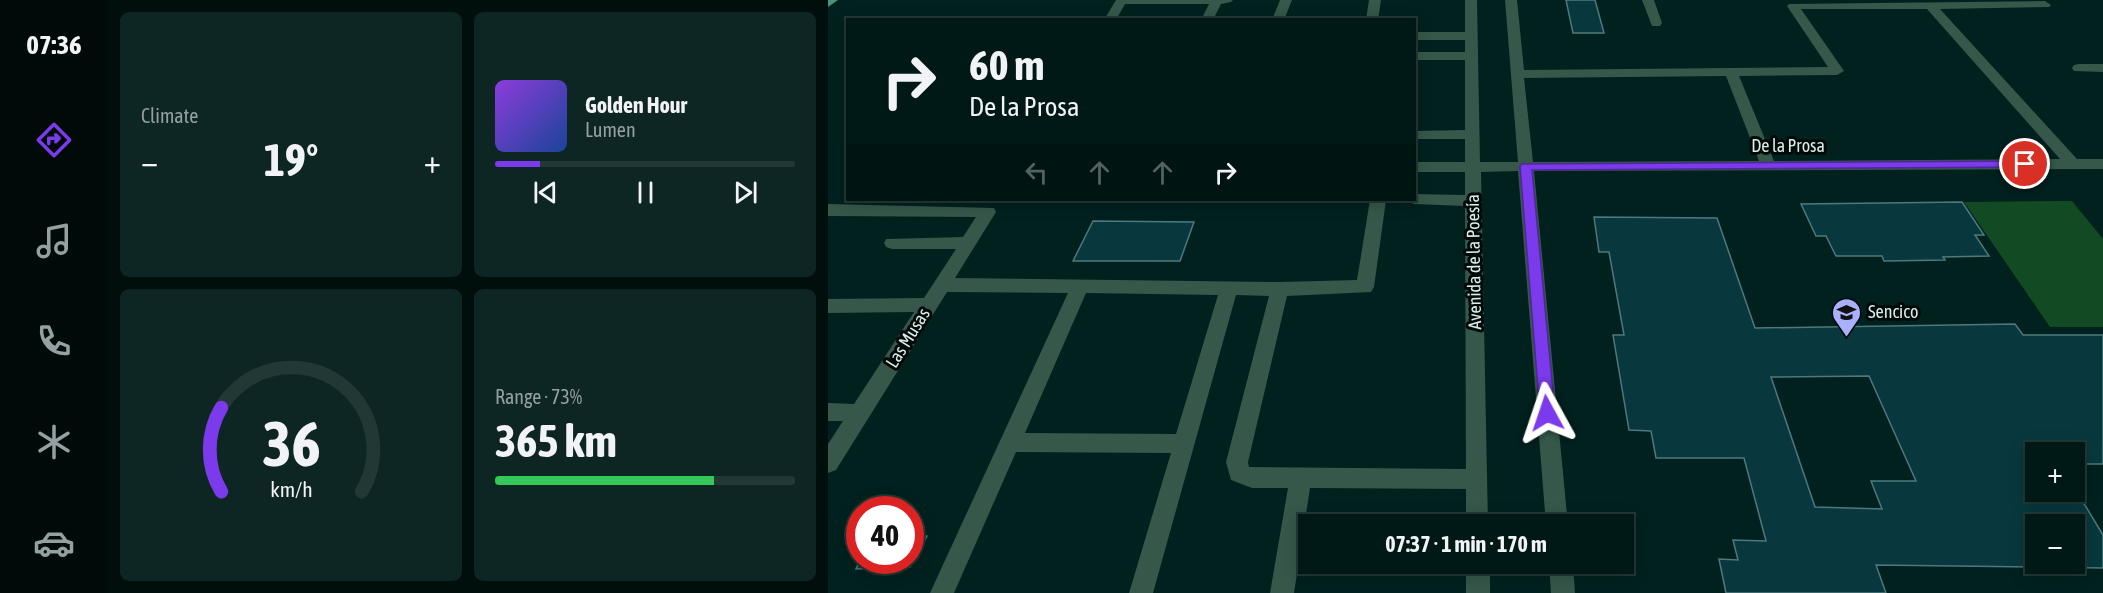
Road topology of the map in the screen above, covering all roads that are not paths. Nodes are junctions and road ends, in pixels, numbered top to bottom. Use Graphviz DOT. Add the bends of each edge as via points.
graph roads {
  1 [pos="832,0"];
  2 [pos="1122,0"];
  3 [pos="1286,0"];
  4 [pos="1375,0"];
  5 [pos="1471,0"];
  6 [pos="1511,0"];
  7 [pos="1648,0"];
  8 [pos="2040,0"];
  9 [pos="1222,1"];
  10 [pos="828,3"];
  11 [pos="1876,3"];
  12 [pos="1930,5"];
  13 [pos="1111,18"];
  14 [pos="1209,18"];
  15 [pos="1279,18"];
  16 [pos="1372,18"];
  17 [pos="1656,23"];
  18 [pos="1416,36"];
  19 [pos="1471,36"];
  20 [pos="1416,56"];
  21 [pos="1472,56"];
  22 [pos="2079,68"];
  23 [pos="2103,68"];
  24 [pos="1731,73"];
  25 [pos="1518,75"];
  26 [pos="1472,134"];
  27 [pos="1416,135"];
  28 [pos="2073,164"];
  29 [pos="2103,164"];
  30 [pos="1768,165"];
  31 [pos="1526,166"];
  32 [pos="1416,167"];
  33 [pos="1473,167"];
  34 [pos="1416,199"];
  35 [pos="1378,201"];
  36 [pos="1474,201"];
  37 [pos="828,210"];
  38 [pos="892,243"];
  39 [pos="968,243"];
  40 [pos="941,285"];
  41 [pos="1080,286"];
  42 [pos="1229,288"];
  43 [pos="1280,289"];
  44 [pos="928,305"];
  45 [pos="828,306"];
  46 [pos="828,412"];
  47 [pos="860,413"];
  48 [pos="1010,442"];
  49 [pos="1183,444"];
  50 [pos="828,463"];
  51 [pos="1301,478"];
  52 [pos="1477,479"];
  53 [pos="1477,514"];
  54 [pos="1556,514"];
  55 [pos="1478,574"];
  56 [pos="1562,574"];
  57 [pos="942,593"];
  58 [pos="1141,593"];
  59 [pos="1282,593"];
  60 [pos="1478,593"];
  61 [pos="1563,593"];
  1 -- 10 [label="main road"];
  2 -- 9 [label="street"];
  2 -- 13 [label="street"];
  3 -- 15 [label="street"];
  4 -- 16 [label="street"];
  5 -- 19 [label="street, Avenida de la Poesía"];
  6 -- 25 [label="street"];
  7 -- 17 [label="street"];
  8 -- 12 [label="street" via="2045,4"];
  9 -- 14 [label="street"];
  11 -- 12 [label="street"];
  11 -- 24 [label="street" via="1793,6 1837,71"];
  12 -- 28 [label="street"];
  18 -- 19 [label="street"];
  19 -- 21 [label="street, Avenida de la Poesía"];
  20 -- 21 [label="street"];
  21 -- 26 [label="street, Avenida de la Poesía"];
  22 -- 23 [label="street"];
  24 -- 25 [label="street"];
  24 -- 30 [label="street"];
  25 -- 31 [label="street"];
  26 -- 27 [label="street"];
  26 -- 33 [label="street, Avenida de la Poesía"];
  28 -- 29 [label="street, De la Prosa"];
  28 -- 30 [label="street, De la Prosa"];
  30 -- 31 [label="street, De la Prosa"];
  31 -- 33 [label="street, De la Prosa"];
  31 -- 54 [label="street"];
  32 -- 33 [label="street, De la Prosa"];
  33 -- 36 [label="street, Avenida de la Poesía"];
  34 -- 36 [label="street"];
  35 -- 43 [label="street" via="1365,287"];
  36 -- 52 [label="street, Avenida de la Poesía"];
  37 -- 39 [label="street, Las Musas" via="988,212"];
  38 -- 39 [label="street"];
  39 -- 40 [label="street, Las Musas"];
  40 -- 41 [label="street"];
  40 -- 44 [label="street, Las Musas"];
  41 -- 42 [label="street"];
  41 -- 48 [label="street"];
  42 -- 43 [label="street"];
  42 -- 49 [label="street"];
  43 -- 51 [label="street" via="1237,462 1239,473 1252,478"];
  44 -- 45 [label="street"];
  44 -- 47 [label="street, Las Musas"];
  46 -- 47 [label="street"];
  47 -- 50 [label="street, Las Musas"];
  48 -- 49 [label="street"];
  48 -- 57 [label="street"];
  49 -- 58 [label="street"];
  51 -- 52 [label="street"];
  51 -- 59 [label="street"];
  52 -- 53 [label="street, Avenida de la Poesía"];
  55 -- 60 [label="street"];
  56 -- 61 [label="street"];
}
